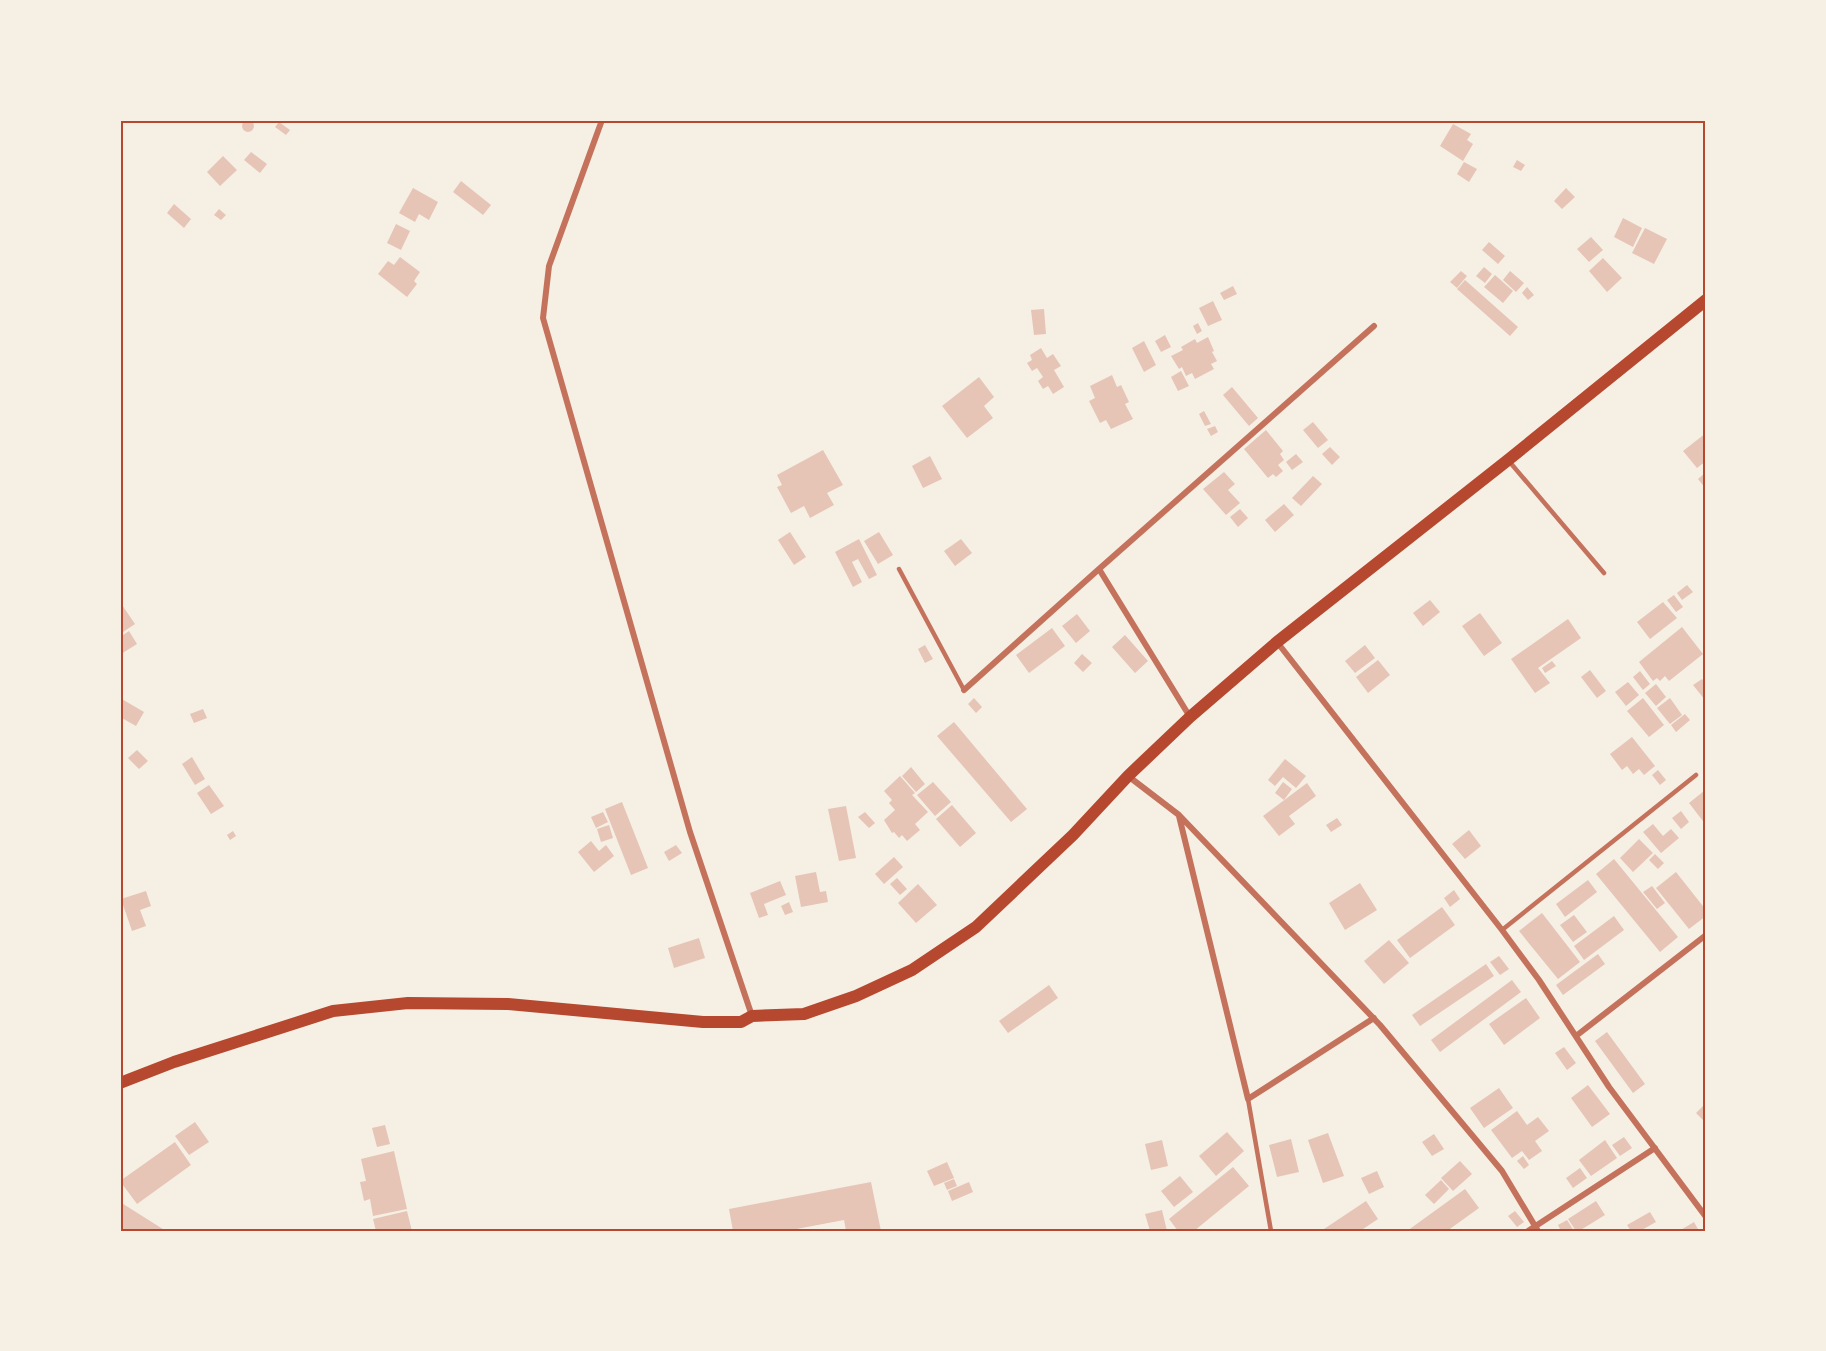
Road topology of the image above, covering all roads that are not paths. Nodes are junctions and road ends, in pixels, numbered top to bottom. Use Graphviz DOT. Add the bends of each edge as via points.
graph roads {
  1 [pos="602,120"];
  2 [pos="1706,300"];
  3 [pos="1374,326"];
  4 [pos="1508,460"];
  5 [pos="899,569"];
  6 [pos="1099,569"];
  7 [pos="1604,573"];
  8 [pos="1277,642"];
  9 [pos="964,690"];
  10 [pos="1190,717"];
  11 [pos="1696,775"];
  12 [pos="1128,776"];
  13 [pos="1179,815"];
  14 [pos="1502,930"];
  15 [pos="1706,935"];
  16 [pos="752,1016"];
  17 [pos="1374,1018"];
  18 [pos="1576,1036"];
  19 [pos="120,1083"];
  20 [pos="1248,1099"];
  21 [pos="1655,1148"];
  22 [pos="1706,1217"];
  23 [pos="1537,1229"];
  24 [pos="1271,1231"];
  25 [pos="1528,1231"];
  1 -- 16 [label="street" via="549,266 543,318 690,832"];
  2 -- 4 [label="main road"];
  3 -- 6 [label="street"];
  4 -- 7 [label="lane"];
  4 -- 8 [label="main road"];
  5 -- 9 [label="lane"];
  6 -- 9 [label="street"];
  6 -- 10 [label="street"];
  8 -- 10 [label="main road"];
  8 -- 14 [label="street"];
  10 -- 12 [label="main road"];
  11 -- 14 [label="lane"];
  12 -- 13 [label="street"];
  12 -- 16 [label="main road" via="1073,835 976,927 912,970 804,1014"];
  13 -- 17 [label="street"];
  13 -- 20 [label="street"];
  14 -- 18 [label="street"];
  15 -- 18 [label="street"];
  16 -- 19 [label="main road" via="741,1022 703,1022 508,1004 408,1003 333,1011"];
  17 -- 20 [label="street"];
  17 -- 23 [label="street" via="1502,1171"];
  18 -- 21 [label="street"];
  20 -- 24 [label="lane"];
  21 -- 22 [label="street"];
  21 -- 23 [label="street"];
  23 -- 25 [label="street"];
}
